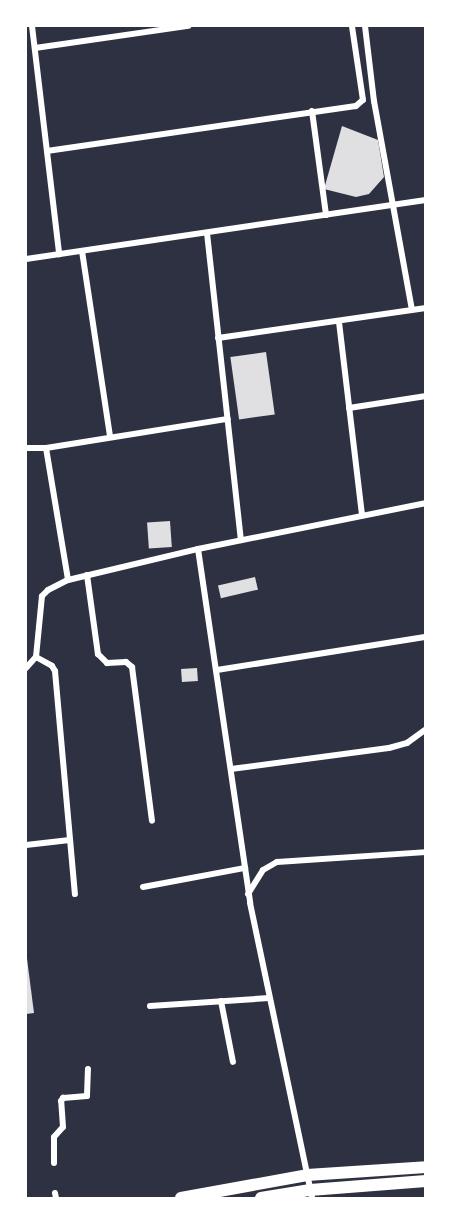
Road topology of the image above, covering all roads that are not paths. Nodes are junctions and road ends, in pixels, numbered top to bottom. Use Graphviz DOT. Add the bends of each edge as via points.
graph roads {
  1 [pos="32,26"];
  2 [pos="188,26"];
  3 [pos="352,26"];
  4 [pos="365,26"];
  5 [pos="35,48"];
  6 [pos="312,111"];
  7 [pos="47,151"];
  8 [pos="426,200"];
  9 [pos="393,205"];
  10 [pos="326,215"];
  11 [pos="207,232"];
  12 [pos="82,251"];
  13 [pos="58,254"];
  14 [pos="26,259"];
  15 [pos="426,308"];
  16 [pos="412,310"];
  17 [pos="339,322"];
  18 [pos="219,338"];
  19 [pos="426,396"];
  20 [pos="349,408"];
  21 [pos="228,419"];
  22 [pos="110,437"];
  23 [pos="26,448"];
  24 [pos="46,448"];
  25 [pos="426,503"];
  26 [pos="362,515"];
  27 [pos="241,540"];
  28 [pos="198,549"];
  29 [pos="87,575"];
  30 [pos="68,580"];
  31 [pos="426,637"];
  32 [pos="36,657"];
  33 [pos="26,668"];
  34 [pos="217,670"];
  35 [pos="426,729"];
  36 [pos="231,769"];
  37 [pos="152,821"];
  38 [pos="70,840"];
  39 [pos="26,845"];
  40 [pos="426,852"];
  41 [pos="245,871"];
  42 [pos="142,887"];
  43 [pos="75,894"];
  44 [pos="248,894"];
  45 [pos="269,998"];
  46 [pos="221,1001"];
  47 [pos="150,1006"];
  48 [pos="233,1062"];
  49 [pos="88,1069"];
  50 [pos="54,1163"];
  51 [pos="426,1167"];
  52 [pos="308,1175"];
  53 [pos="426,1180"];
  54 [pos="311,1194"];
  55 [pos="181,1198"];
  56 [pos="261,1198"];
  1 -- 5 [label="street"];
  2 -- 5 [label="street"];
  3 -- 6 [label="street" via="363,100 356,106"];
  4 -- 9 [label="street"];
  5 -- 7 [label="street"];
  6 -- 7 [label="street"];
  6 -- 10 [label="street"];
  7 -- 13 [label="street"];
  8 -- 9 [label="street"];
  9 -- 10 [label="street"];
  9 -- 16 [label="street"];
  10 -- 11 [label="street"];
  11 -- 12 [label="street"];
  11 -- 18 [label="street"];
  12 -- 13 [label="street"];
  12 -- 22 [label="street"];
  13 -- 14 [label="street"];
  15 -- 16 [label="street"];
  16 -- 17 [label="street"];
  17 -- 18 [label="street"];
  17 -- 20 [label="street"];
  18 -- 21 [label="street"];
  19 -- 20 [label="street"];
  20 -- 26 [label="street"];
  21 -- 22 [label="street"];
  21 -- 27 [label="street"];
  22 -- 24 [label="street"];
  23 -- 24 [label="street"];
  24 -- 30 [label="street"];
  25 -- 26 [label="street"];
  26 -- 27 [label="street"];
  27 -- 28 [label="street"];
  28 -- 29 [label="street"];
  28 -- 34 [label="street"];
  29 -- 30 [label="street"];
  29 -- 37 [label="street" via="98,654 106,663 126,662 132,667"];
  30 -- 32 [label="street" via="42,596"];
  31 -- 34 [label="street"];
  32 -- 33 [label="street"];
  32 -- 38 [label="street" via="55,671"];
  34 -- 36 [label="street"];
  35 -- 36 [label="street" via="407,743 389,748"];
  36 -- 41 [label="street"];
  38 -- 39 [label="street"];
  38 -- 43 [label="street"];
  40 -- 44 [label="street" via="277,862 262,870"];
  41 -- 42 [label="street"];
  41 -- 44 [label="street"];
  44 -- 45 [label="street"];
  45 -- 46 [label="street"];
  45 -- 52 [label="street"];
  46 -- 47 [label="street"];
  46 -- 48 [label="street"];
  49 -- 50 [label="street" via="86,1097 61,1101 63,1127 54,1137"];
  51 -- 52 [label="main road"];
  52 -- 54 [label="street"];
  52 -- 55 [label="main road"];
  53 -- 54 [label="main road"];
  54 -- 56 [label="main road"];
}
